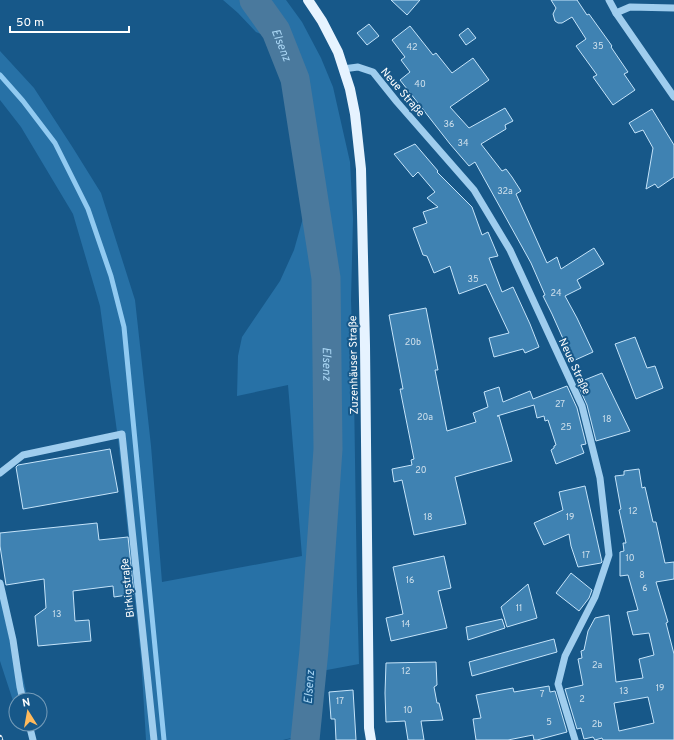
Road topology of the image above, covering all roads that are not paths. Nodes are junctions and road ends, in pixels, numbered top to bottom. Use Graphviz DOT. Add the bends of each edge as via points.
graph roads {
  1 [pos="308,0"];
  2 [pos="609,0"];
  3 [pos="674,8"];
  4 [pos="616,13"];
  5 [pos="344,69"];
  6 [pos="674,97"];
  7 [pos="0,473"];
  8 [pos="0,583"];
  9 [pos="21,692"];
  10 [pos="154,740"];
  11 [pos="371,740"];
  12 [pos="575,740"];
  1 -- 5 [label="main road, Zuzenhäuser Straße" via="322,21"];
  2 -- 4 [label="street"];
  3 -- 4 [label="street" via="630,8"];
  4 -- 6 [label="street"];
  5 -- 11 [label="main road, Zuzenhäuser Straße" via="350,89 361,169"];
  5 -- 12 [label="street, Neue Straße" via="358,68 373,72 474,190 510,250 582,406 600,478 608,555 595,597 564,656 558,684"];
  7 -- 10 [label="street, Birkigstraße" via="23,456 122,434"];
  8 -- 9 [label="street"];
}
